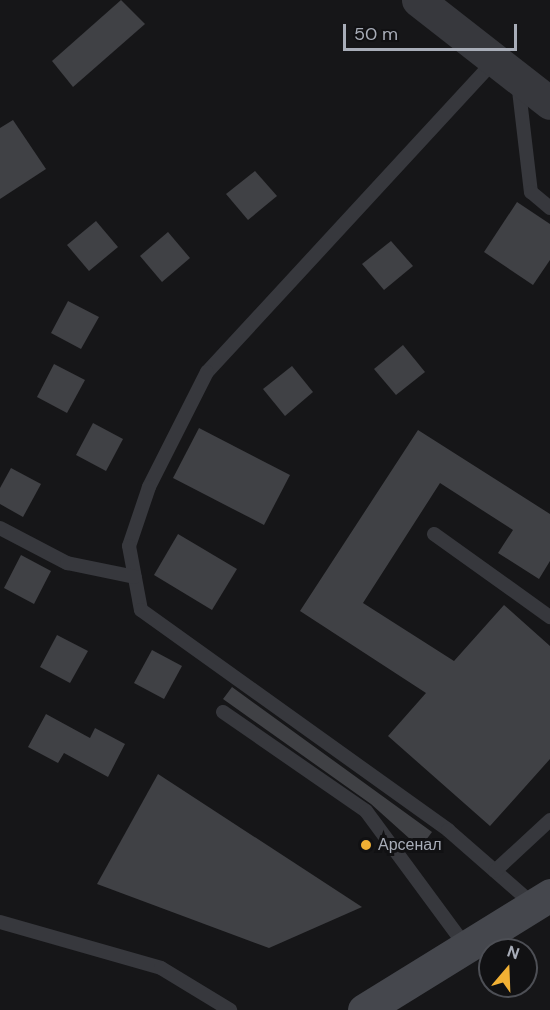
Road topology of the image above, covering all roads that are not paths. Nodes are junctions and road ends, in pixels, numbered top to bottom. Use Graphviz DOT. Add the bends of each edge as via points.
graph roads {
  1 [pos="418,0"];
  2 [pos="507,68"];
  3 [pos="550,103"];
  4 [pos="550,208"];
  5 [pos="0,528"];
  6 [pos="434,534"];
  7 [pos="135,577"];
  8 [pos="550,617"];
  9 [pos="223,712"];
  10 [pos="550,820"];
  11 [pos="495,871"];
  12 [pos="545,905"];
  13 [pos="0,922"];
  14 [pos="466,948"];
  15 [pos="230,1010"];
  16 [pos="363,1010"];
  1 -- 2 [label="street"];
  2 -- 3 [label="street"];
  2 -- 4 [label="lane" via="531,192"];
  2 -- 7 [label="lane" via="207,372 149,487 129,546"];
  5 -- 7 [label="lane" via="68,563"];
  6 -- 8 [label="lane"];
  7 -- 11 [label="lane" via="141,610 448,830"];
  9 -- 14 [label="lane" via="366,811"];
  10 -- 11 [label="lane"];
  11 -- 12 [label="lane"];
  12 -- 14 [label="main road"];
  13 -- 15 [label="lane" via="161,968"];
  14 -- 16 [label="main road"];
}
